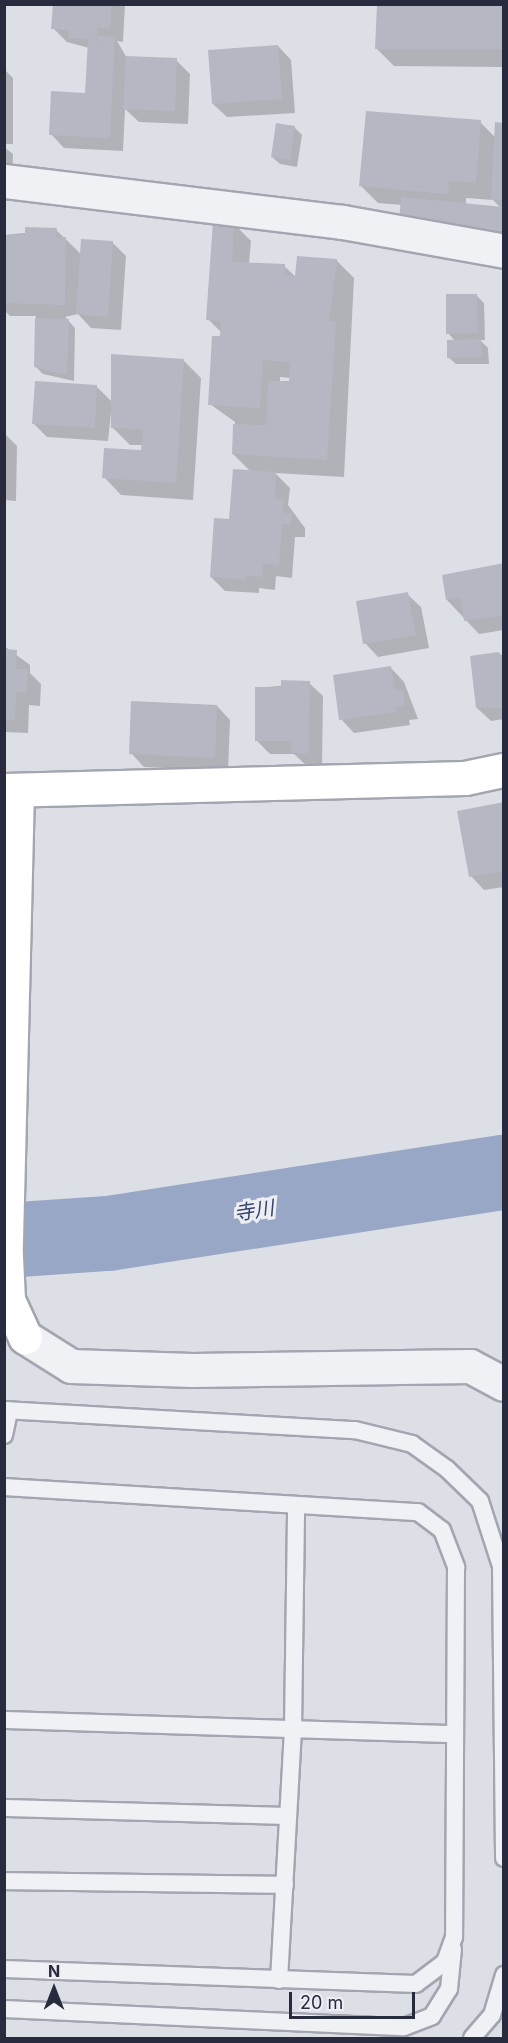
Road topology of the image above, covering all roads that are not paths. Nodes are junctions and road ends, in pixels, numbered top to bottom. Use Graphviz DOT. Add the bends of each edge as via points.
graph roads {
  1 [pos="4,181"];
  2 [pos="504,251"];
  3 [pos="504,770"];
  4 [pos="11,790"];
  5 [pos="504,1384"];
  6 [pos="7,1411"];
  7 [pos="4,1435"];
  8 [pos="4,1486"];
  9 [pos="296,1505"];
  10 [pos="4,1720"];
  11 [pos="293,1729"];
  12 [pos="455,1734"];
  13 [pos="4,1808"];
  14 [pos="288,1816"];
  15 [pos="504,1858"];
  16 [pos="4,1881"];
  17 [pos="285,1885"];
  18 [pos="454,1937"];
  19 [pos="4,1968"];
  20 [pos="504,1975"];
  21 [pos="279,1980"];
  22 [pos="4,2009"];
  23 [pos="471,2038"];
  1 -- 2 [label="street" via="342,222"];
  3 -- 4 [label="street" via="465,778"];
  4 -- 5 [label="street" via="6,1118 8,1300 25,1337 71,1366 192,1370 471,1366"];
  6 -- 7 [label="lane"];
  6 -- 15 [label="lane" via="355,1430 412,1444 447,1469 480,1501 501,1566"];
  8 -- 9 [label="lane"];
  9 -- 11 [label="lane"];
  9 -- 12 [label="lane" via="418,1512 442,1530 456,1567"];
  10 -- 11 [label="lane"];
  11 -- 12 [label="lane"];
  11 -- 14 [label="lane"];
  12 -- 18 [label="lane"];
  13 -- 14 [label="lane"];
  14 -- 17 [label="lane"];
  16 -- 17 [label="lane"];
  17 -- 21 [label="lane"];
  18 -- 21 [label="lane" via="445,1962 416,1984"];
  18 -- 22 [label="lane" via="449,1989 432,2016 404,2027"];
  19 -- 21 [label="lane"];
  20 -- 23 [label="lane" via="492,2014"];
}
